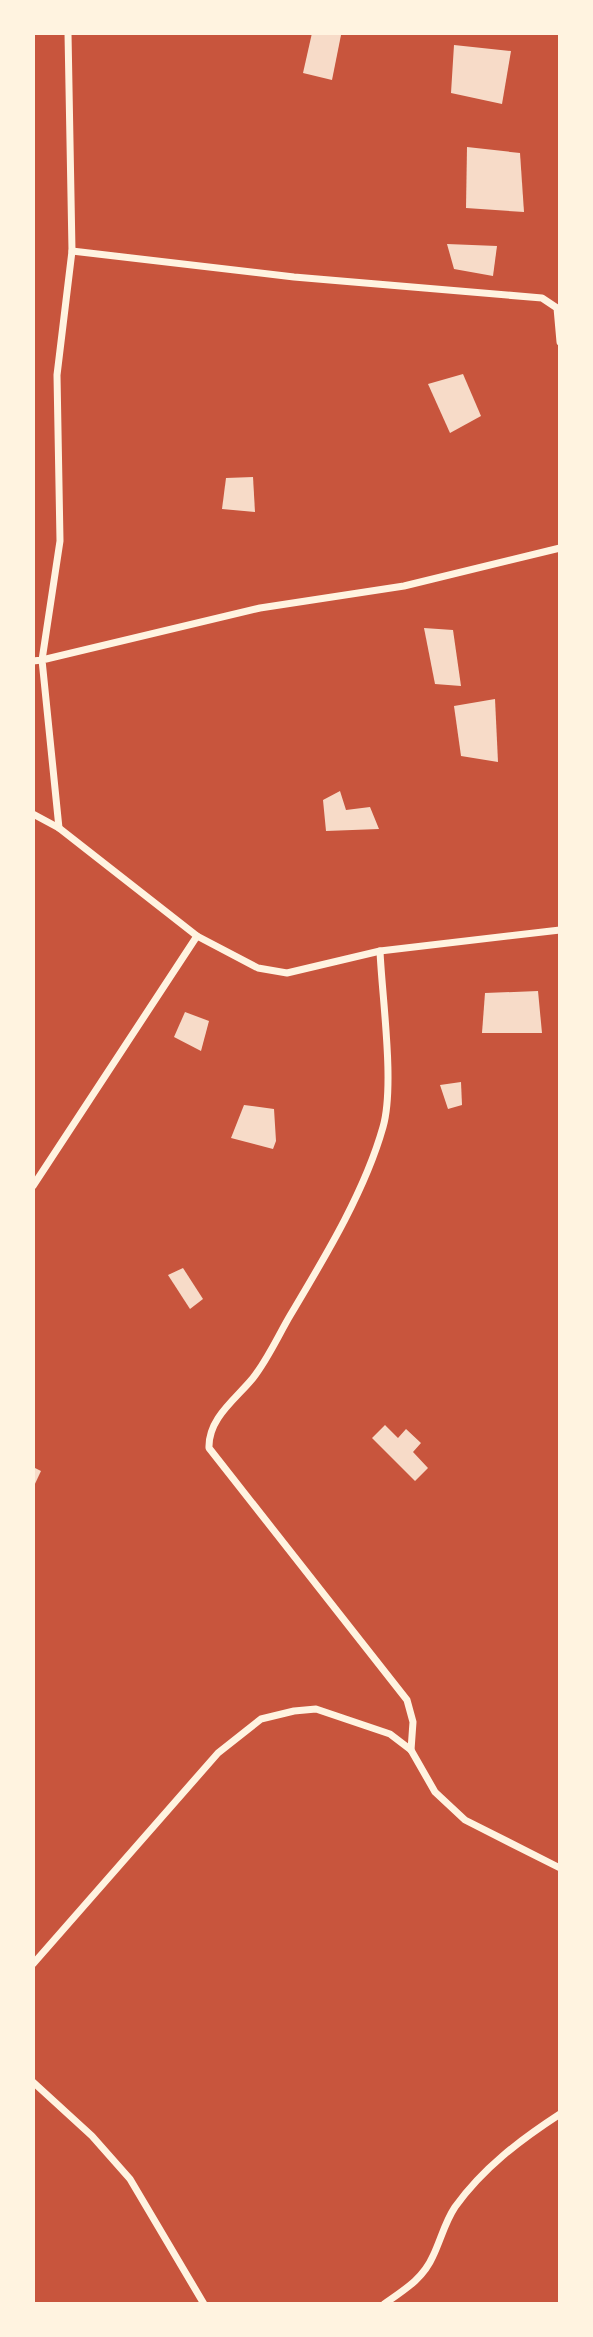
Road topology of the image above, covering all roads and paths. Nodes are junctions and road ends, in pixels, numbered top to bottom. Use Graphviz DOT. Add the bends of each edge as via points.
graph roads {
  1 [pos="68,33"];
  2 [pos="72,251"];
  3 [pos="560,342"];
  4 [pos="560,548"];
  5 [pos="43,660"];
  6 [pos="33,661"];
  7 [pos="33,814"];
  8 [pos="59,828"];
  9 [pos="560,930"];
  10 [pos="197,936"];
  11 [pos="380,951"];
  12 [pos="33,1186"];
  13 [pos="411,1750"];
  14 [pos="560,1868"];
  15 [pos="33,1964"];
  16 [pos="33,2082"];
  17 [pos="560,2114"];
  18 [pos="204,2304"];
  19 [pos="384,2304"];
  1 -- 2 [label="street"];
  2 -- 3 [label="street" via="294,277 542,298 557,309"];
  2 -- 5 [label="street" via="57,375 61,541"];
  4 -- 5 [label="street" via="404,586 260,608"];
  5 -- 6 [label="street"];
  5 -- 8 [label="street"];
  7 -- 8 [label="street"];
  8 -- 10 [label="street"];
  9 -- 11 [label="street"];
  10 -- 11 [label="street" via="258,968 287,973"];
  10 -- 12 [label="street"];
  11 -- 13 [label="street" via="387,1094 384,1126 327,1253 255,1376 220,1415 209,1448 407,1700 413,1722"];
  13 -- 14 [label="street" via="435,1792 457,1813"];
  13 -- 15 [label="street" via="390,1734 316,1709 261,1719 218,1753"];
  16 -- 18 [label="street" via="92,2136 130,2179"];
  17 -- 19 [label="street" via="493,2164 455,2208 427,2267 413,2284"];
}
